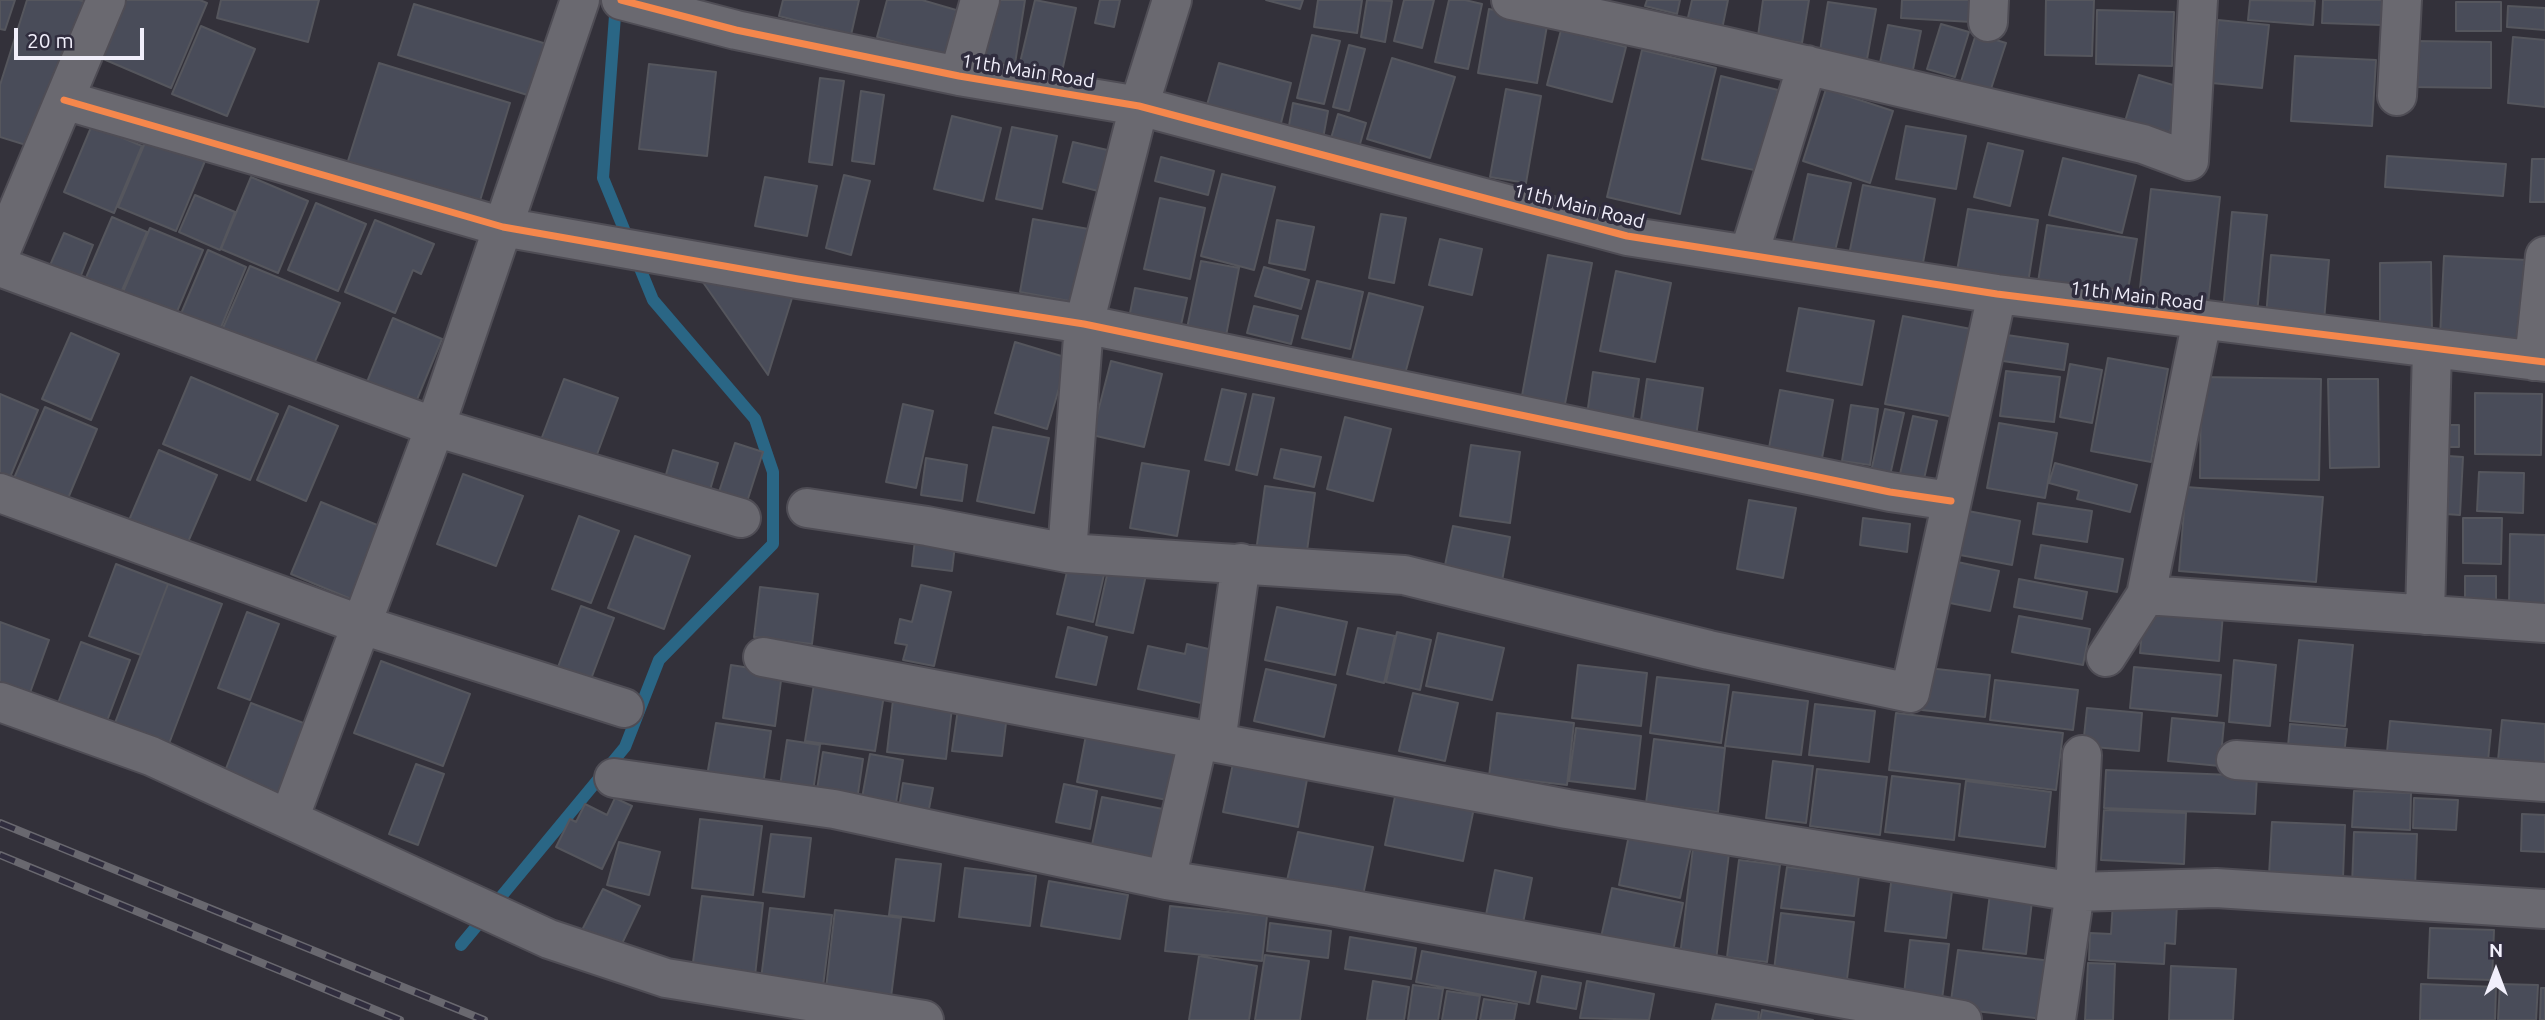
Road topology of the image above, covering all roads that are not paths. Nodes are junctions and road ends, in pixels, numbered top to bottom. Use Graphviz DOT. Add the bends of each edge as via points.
graph roads {
  1 [pos="106,0"];
  2 [pos="580,0"];
  3 [pos="621,0"];
  4 [pos="980,0"];
  5 [pos="1172,0"];
  6 [pos="1511,0"];
  7 [pos="2198,0"];
  8 [pos="2402,0"];
  9 [pos="740,15"];
  10 [pos="1807,65"];
  11 [pos="959,76"];
  12 [pos="2397,96"];
  13 [pos="64,100"];
  14 [pos="1139,106"];
  15 [pos="503,227"];
  16 [pos="0,253"];
  17 [pos="1749,254"];
  18 [pos="2545,256"];
  19 [pos="0,267"];
  20 [pos="1997,294"];
  21 [pos="2202,320"];
  22 [pos="1084,324"];
  23 [pos="2432,349"];
  24 [pos="2540,361"];
  25 [pos="435,427"];
  26 [pos="0,494"];
  27 [pos="1951,500"];
  28 [pos="807,508"];
  29 [pos="741,518"];
  30 [pos="1067,553"];
  31 [pos="1241,563"];
  32 [pos="2146,595"];
  33 [pos="2425,615"];
  34 [pos="2545,623"];
  35 [pos="362,625"];
  36 [pos="763,657"];
  37 [pos="2106,657"];
  38 [pos="0,702"];
  39 [pos="624,708"];
  40 [pos="1207,741"];
  41 [pos="2082,755"];
  42 [pos="2236,760"];
  43 [pos="614,778"];
  44 [pos="2545,782"];
  45 [pos="289,820"];
  46 [pos="1166,880"];
  47 [pos="2076,892"];
  48 [pos="2545,909"];
  49 [pos="924,1020"];
  50 [pos="1962,1020"];
  51 [pos="2056,1020"];
  1 -- 13 [label="street"];
  2 -- 15 [label="street"];
  3 -- 9 [label="street, 11th Main Road"];
  4 -- 11 [label="street"];
  5 -- 14 [label="street"];
  6 -- 10 [label="street"];
  7 -- 10 [label="street" via="2189,161 2143,144"];
  8 -- 12 [label="street"];
  9 -- 11 [label="street, 11th Main Road"];
  10 -- 17 [label="street"];
  11 -- 14 [label="street, 11th Main Road"];
  13 -- 15 [label="street"];
  13 -- 16 [label="street"];
  14 -- 17 [label="street, 11th Main Road" via="1627,236"];
  14 -- 22 [label="street"];
  15 -- 22 [label="street"];
  15 -- 25 [label="street"];
  17 -- 20 [label="street, 11th Main Road"];
  18 -- 24 [label="street"];
  19 -- 25 [label="street"];
  20 -- 21 [label="street, 11th Main Road"];
  20 -- 27 [label="street"];
  21 -- 23 [label="street, 11th Main Road"];
  21 -- 32 [label="street"];
  22 -- 27 [label="street" via="1890,492"];
  22 -- 30 [label="street"];
  23 -- 24 [label="street, 11th Main Road"];
  23 -- 33 [label="street"];
  25 -- 29 [label="street"];
  25 -- 35 [label="street"];
  26 -- 35 [label="street"];
  27 -- 31 [label="street" via="1910,693 1709,650 1404,575"];
  28 -- 30 [label="street"];
  30 -- 31 [label="street"];
  31 -- 40 [label="street"];
  32 -- 33 [label="street"];
  32 -- 37 [label="street"];
  33 -- 34 [label="street"];
  35 -- 39 [label="street"];
  35 -- 45 [label="street"];
  36 -- 40 [label="street"];
  38 -- 45 [label="street" via="151,756"];
  40 -- 46 [label="street"];
  40 -- 47 [label="street" via="1567,809"];
  41 -- 47 [label="street"];
  42 -- 44 [label="street"];
  43 -- 46 [label="street" via="834,809"];
  45 -- 49 [label="street" via="549,939 666,978"];
  46 -- 50 [label="street"];
  47 -- 48 [label="street" via="2216,888"];
  47 -- 51 [label="street"];
}
